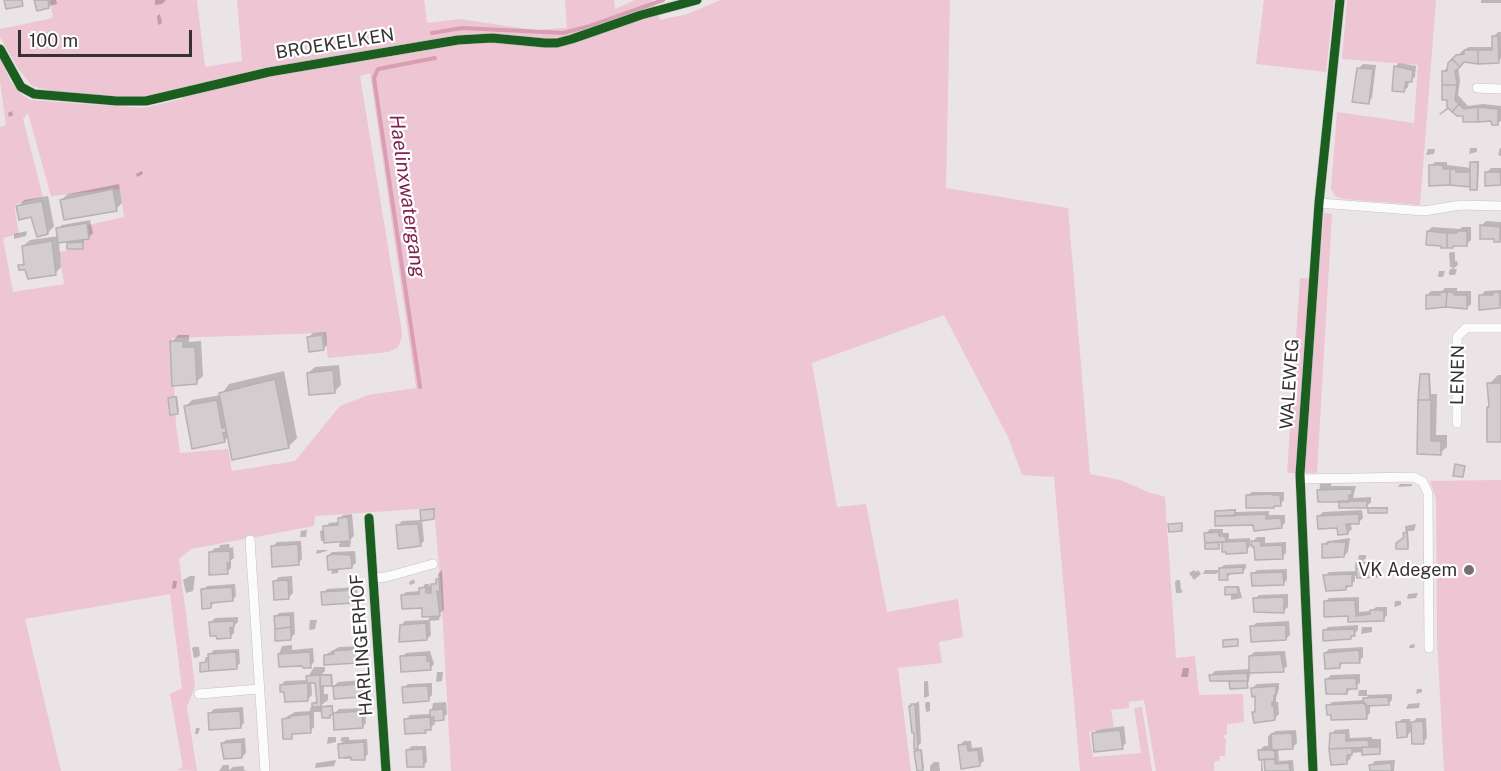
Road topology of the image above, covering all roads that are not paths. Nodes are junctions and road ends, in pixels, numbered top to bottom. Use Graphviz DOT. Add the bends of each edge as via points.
graph roads {
  1 [pos="697,0"];
  2 [pos="1340,0"];
  3 [pos="0,49"];
  4 [pos="1477,88"];
  5 [pos="1501,89"];
  6 [pos="1319,203"];
  7 [pos="1501,206"];
  8 [pos="1501,328"];
  9 [pos="1457,423"];
  10 [pos="1300,479"];
  11 [pos="369,518"];
  12 [pos="250,540"];
  13 [pos="433,564"];
  14 [pos="374,578"];
  15 [pos="1429,648"];
  16 [pos="259,689"];
  17 [pos="199,694"];
  18 [pos="265,771"];
  19 [pos="386,771"];
  20 [pos="1313,771"];
  1 -- 3 [label="street, BROEKELKEN" via="557,42 458,40 269,72 146,101 34,94 21,87"];
  2 -- 6 [label="street, WALEWEG"];
  4 -- 5 [label="street"];
  6 -- 7 [label="street" via="1424,211 1461,205"];
  6 -- 10 [label="street, WALEWEG"];
  8 -- 9 [label="street, LENEN" via="1466,328 1458,337"];
  10 -- 15 [label="street" via="1414,477 1423,482 1428,493"];
  10 -- 20 [label="street, WALEWEG"];
  11 -- 14 [label="street, HARLINGERHOF"];
  12 -- 16 [label="street"];
  13 -- 14 [label="street, HARLINGERHOF"];
  14 -- 19 [label="street, HARLINGERHOF"];
  16 -- 17 [label="street"];
  16 -- 18 [label="street"];
}
